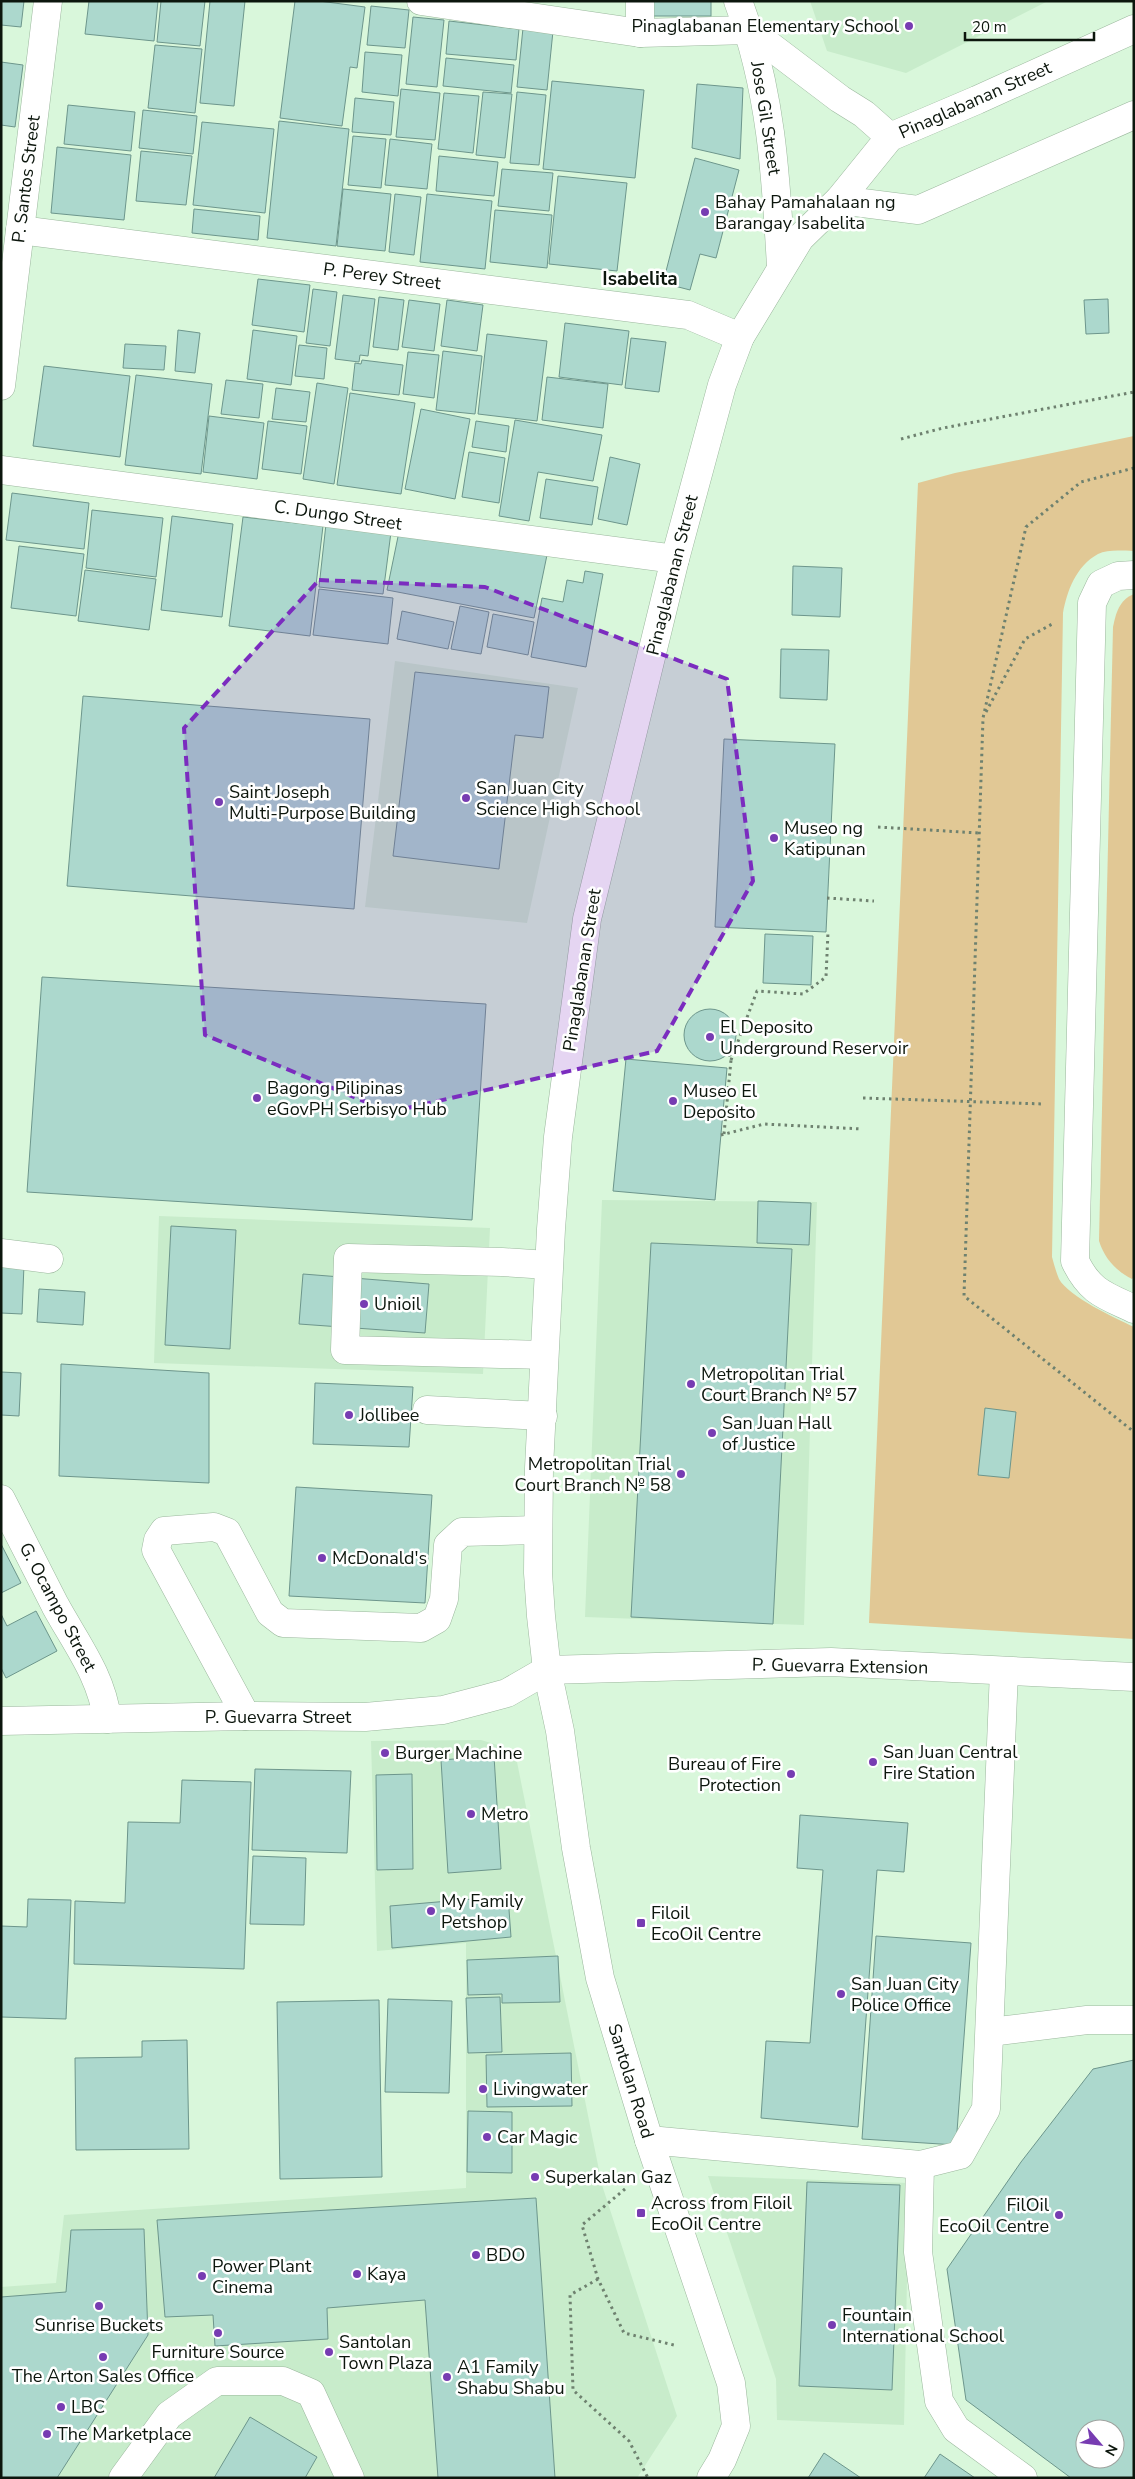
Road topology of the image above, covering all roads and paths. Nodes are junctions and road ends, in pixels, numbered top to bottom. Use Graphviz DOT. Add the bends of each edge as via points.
graph roads {
  1 [pos="48,1"];
  2 [pos="421,1"];
  3 [pos="640,1"];
  4 [pos="738,1"];
  5 [pos="1134,29"];
  6 [pos="749,30"];
  7 [pos="640,33"];
  8 [pos="1134,115"];
  9 [pos="890,137"];
  10 [pos="839,200"];
  11 [pos="20,230"];
  12 [pos="781,267"];
  13 [pos="740,337"];
  14 [pos="1,386"];
  15 [pos="1134,392"];
  16 [pos="901,439"];
  17 [pos="1134,468"];
  18 [pos="1,470"];
  19 [pos="676,559"];
  20 [pos="1134,575"];
  21 [pos="1092,604"];
  22 [pos="983,718"];
  23 [pos="878,827"];
  24 [pos="979,832"];
  25 [pos="827,898"];
  26 [pos="874,901"];
  27 [pos="828,932"];
  28 [pos="729,1053"];
  29 [pos="731,1060"];
  30 [pos="863,1098"];
  31 [pos="970,1101"];
  32 [pos="1080,1105"];
  33 [pos="862,1129"];
  34 [pos="1,1253"];
  35 [pos="49,1259"];
  36 [pos="548,1265"];
  37 [pos="1134,1309"];
  38 [pos="544,1355"];
  39 [pos="427,1410"];
  40 [pos="543,1416"];
  41 [pos="1134,1432"];
  42 [pos="1,1499"];
  43 [pos="538,1530"];
  44 [pos="547,1670"];
  45 [pos="1004,1671"];
  46 [pos="1134,1676"];
  47 [pos="246,1716"];
  48 [pos="107,1719"];
  49 [pos="1,1721"];
  50 [pos="1134,2020"];
  51 [pos="990,2032"];
  52 [pos="649,2140"];
  53 [pos="920,2165"];
  54 [pos="625,2189"];
  55 [pos="598,2279"];
  56 [pos="674,2344"];
  57 [pos="123,2478"];
  58 [pos="350,2478"];
  59 [pos="648,2478"];
  60 [pos="711,2478"];
  61 [pos="1022,2478"];
  1 -- 11 [label="street, P. Santos Street"];
  2 -- 7 [label="street"];
  3 -- 7 [label="street"];
  4 -- 6 [label="street, Jose Gil Street"];
  5 -- 9 [label="street, Pinaglabanan Street"];
  6 -- 7 [label="street"];
  6 -- 9 [label="street" via="864,114"];
  6 -- 12 [label="street, Jose Gil Street" via="761,74 776,163"];
  8 -- 10 [label="street" via="918,210"];
  9 -- 10 [label="street, Pinaglabanan Street"];
  10 -- 12 [label="street, Pinaglabanan Street" via="800,238"];
  11 -- 13 [label="street, P. Perey Street" via="688,315"];
  11 -- 14 [label="street, P. Santos Street"];
  12 -- 13 [label="street, Pinaglabanan Street"];
  13 -- 19 [label="street, Pinaglabanan Street" via="722,385"];
  15 -- 16 [label="path"];
  17 -- 22 [label="path" via="1081,482 1026,527"];
  18 -- 19 [label="street, C. Dungo Street"];
  19 -- 36 [label="street, Pinaglabanan Street" via="587,919 558,1137"];
  20 -- 21 [label="street" via="1118,576 1101,584"];
  21 -- 22 [label="path" via="1025,639"];
  21 -- 32 [label="street"];
  22 -- 24 [label="path"];
  23 -- 24 [label="path"];
  24 -- 31 [label="path"];
  25 -- 26 [label="path"];
  27 -- 29 [label="path" via="826,977 803,994 757,991"];
  28 -- 29 [label="path"];
  29 -- 33 [label="path" via="723,1135 764,1124"];
  30 -- 31 [label="path"];
  31 -- 32 [label="path"];
  31 -- 41 [label="path" via="964,1296"];
  32 -- 37 [label="street" via="1075,1261 1083,1278 1093,1288"];
  34 -- 35 [label="street"];
  36 -- 38 [label="street, Pinaglabanan Street"];
  36 -- 38 [label="street" via="348,1258 345,1350"];
  38 -- 40 [label="street, Pinaglabanan Street"];
  39 -- 40 [label="street"];
  40 -- 43 [label="street, Pinaglabanan Street"];
  42 -- 48 [label="street, G. Ocampo Street" via="97,1680 105,1700"];
  43 -- 44 [label="street, Pinaglabanan Street" via="538,1573"];
  43 -- 47 [label="street" via="462,1532 448,1545 444,1600 437,1619 421,1628 283,1623 270,1613 227,1532 214,1527 164,1531 156,1550"];
  44 -- 45 [label="street, P. Guevarra Extension" via="831,1662"];
  44 -- 47 [label="street, P. Guevarra Street" via="507,1693 443,1710 365,1717"];
  44 -- 52 [label="street, Santolan Road" via="600,1978"];
  45 -- 46 [label="street, P. Guevarra Extension"];
  45 -- 51 [label="street"];
  47 -- 48 [label="street, P. Guevarra Street"];
  48 -- 49 [label="street, P. Guevarra Street"];
  50 -- 51 [label="street" via="1087,2020"];
  51 -- 53 [label="street" via="986,2109 960,2155"];
  52 -- 53 [label="street"];
  52 -- 60 [label="street, Santolan Road" via="731,2384 736,2426"];
  53 -- 61 [label="street" via="918,2252 940,2401 956,2429"];
  54 -- 55 [label="path" via="582,2224"];
  55 -- 56 [label="path" via="624,2333"];
  55 -- 59 [label="path" via="570,2295 573,2390 629,2441"];
  57 -- 58 [label="street" via="169,2415 217,2381 283,2381 311,2393"];
}
